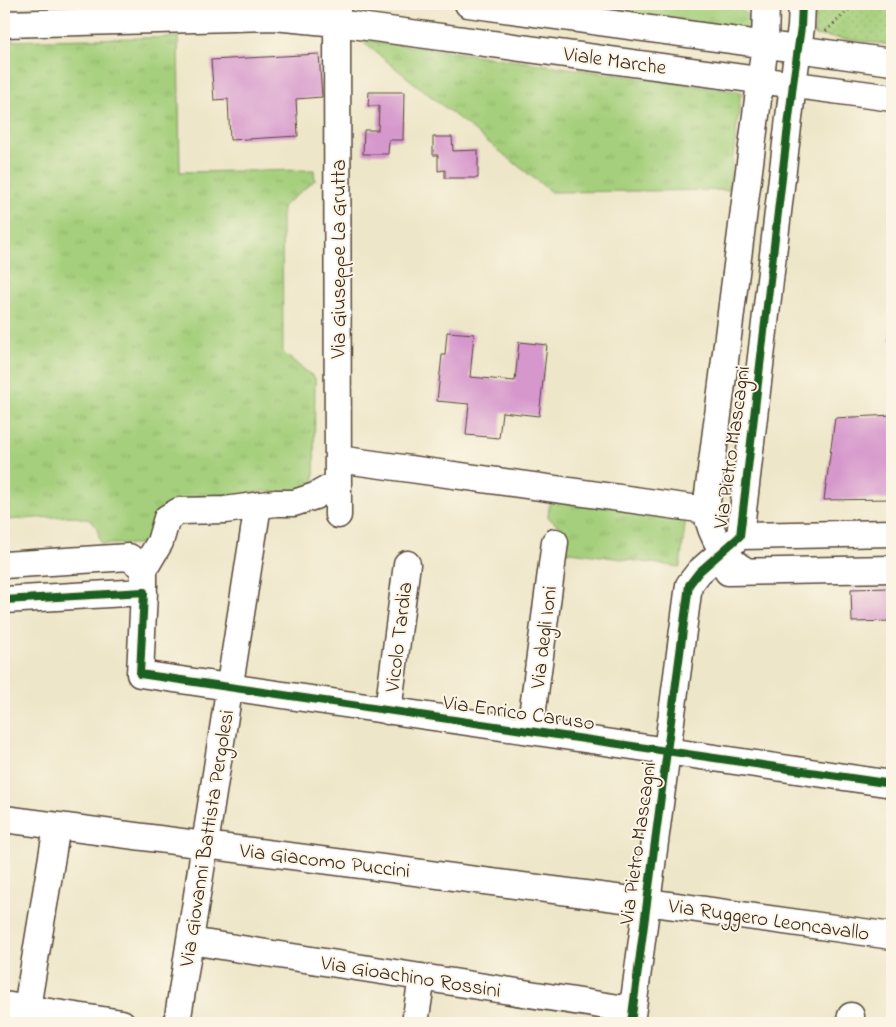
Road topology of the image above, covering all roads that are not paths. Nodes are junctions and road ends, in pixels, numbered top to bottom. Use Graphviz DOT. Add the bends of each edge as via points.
graph roads {
  1 [pos="468,4"];
  2 [pos="766,4"];
  3 [pos="802,4"];
  4 [pos="339,9"];
  5 [pos="4,24"];
  6 [pos="765,44"];
  7 [pos="798,49"];
  8 [pos="892,62"];
  9 [pos="760,80"];
  10 [pos="793,84"];
  11 [pos="892,98"];
  12 [pos="338,471"];
  13 [pos="258,505"];
  14 [pos="706,510"];
  15 [pos="338,515"];
  16 [pos="892,533"];
  17 [pos="555,542"];
  18 [pos="731,544"];
  19 [pos="407,564"];
  20 [pos="4,565"];
  21 [pos="892,569"];
  22 [pos="746,571"];
  23 [pos="699,572"];
  24 [pos="144,580"];
  25 [pos="4,600"];
  26 [pos="230,688"];
  27 [pos="388,710"];
  28 [pos="530,731"];
  29 [pos="667,751"];
  30 [pos="892,784"];
  31 [pos="4,819"];
  32 [pos="57,826"];
  33 [pos="205,844"];
  34 [pos="647,902"];
  35 [pos="892,936"];
  36 [pos="190,942"];
  37 [pos="422,977"];
  38 [pos="16,1007"];
  39 [pos="631,1016"];
  40 [pos="122,1023"];
  41 [pos="177,1023"];
  42 [pos="415,1023"];
  1 -- 6 [label="street, Viale Marche"];
  2 -- 6 [label="street, Via Pietro Mascagni"];
  3 -- 7 [label="street, Via Pietro Mascagni"];
  4 -- 5 [label="street, Viale Marche" via="274,17"];
  4 -- 9 [label="street, Viale Marche"];
  4 -- 12 [label="street, Via Giuseppe La Grutta"];
  6 -- 7 [label="street, Viale Marche"];
  6 -- 9 [label="street, Via Pietro Mascagni"];
  7 -- 8 [label="street, Viale Marche"];
  7 -- 10 [label="street, Via Pietro Mascagni"];
  9 -- 10 [label="street, Viale Marche"];
  9 -- 14 [label="street, Via Pietro Mascagni"];
  10 -- 11 [label="street, Viale Marche"];
  10 -- 18 [label="street, Via Pietro Mascagni"];
  12 -- 13 [label="street" via="315,496 294,503"];
  12 -- 14 [label="street"];
  12 -- 15 [label="street, Via Giuseppe La Grutta"];
  13 -- 24 [label="street" via="179,511 167,518"];
  13 -- 26 [label="street, Via Giovanni Battista Pergolesi"];
  14 -- 18 [label="street, Via Pietro Mascagni" via="709,527"];
  16 -- 18 [label="street"];
  17 -- 28 [label="street, Via degli Ioni"];
  18 -- 22 [label="street" via="735,565"];
  18 -- 23 [label="street, Via Pietro Mascagni"];
  19 -- 27 [label="street, Vicolo Tardia"];
  20 -- 24 [label="street" via="129,557"];
  21 -- 22 [label="street"];
  22 -- 23 [label="street"];
  23 -- 29 [label="street, Via Pietro Mascagni" via="689,585"];
  24 -- 25 [label="street"];
  24 -- 26 [label="street, Via Enrico Caruso" via="140,674"];
  26 -- 27 [label="street, Via Enrico Caruso"];
  26 -- 33 [label="street, Via Giovanni Battista Pergolesi"];
  27 -- 28 [label="street, Via Enrico Caruso"];
  28 -- 29 [label="street, Via Enrico Caruso"];
  29 -- 30 [label="street, Via Enrico Caruso"];
  29 -- 34 [label="street, Via Pietro Mascagni"];
  31 -- 32 [label="street, Via Giacomo Puccini"];
  32 -- 33 [label="street, Via Giacomo Puccini"];
  32 -- 38 [label="street"];
  33 -- 34 [label="street, Via Giacomo Puccini"];
  33 -- 36 [label="street, Via Giovanni Battista Pergolesi"];
  34 -- 35 [label="street, Via Ruggero Leoncavallo"];
  34 -- 39 [label="street, Via Pietro Mascagni"];
  36 -- 37 [label="street, Via Gioachino Rossini"];
  36 -- 41 [label="street, Via Giovanni Battista Pergolesi"];
  37 -- 39 [label="street, Via Gioachino Rossini"];
  37 -- 42 [label="street"];
  38 -- 40 [label="street"];
}
